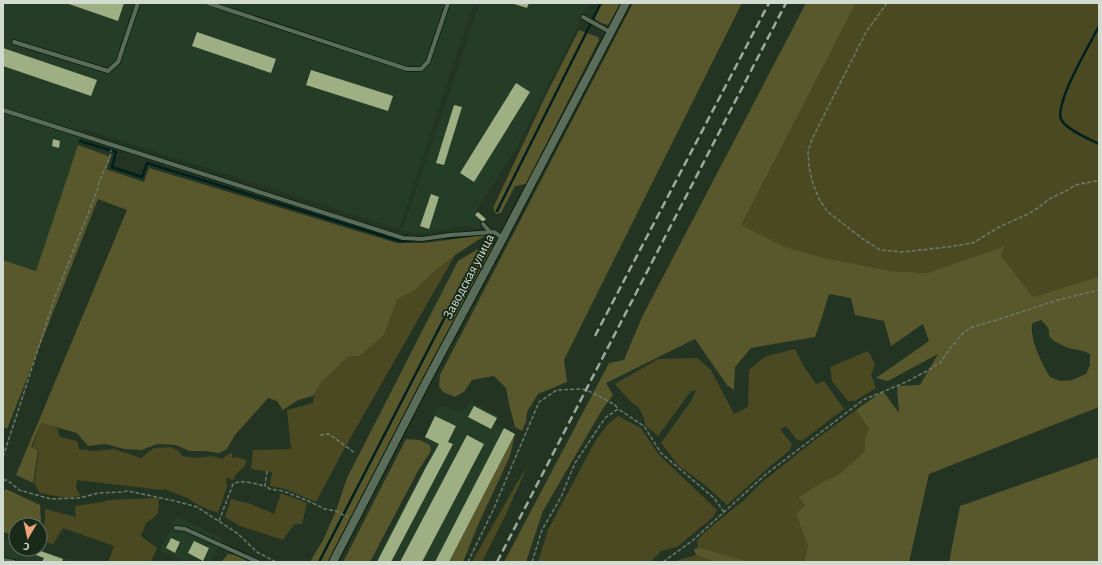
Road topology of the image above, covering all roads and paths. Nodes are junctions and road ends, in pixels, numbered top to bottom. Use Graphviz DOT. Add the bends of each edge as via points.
graph roads {
  1 [pos="138,3"];
  2 [pos="208,3"];
  3 [pos="448,3"];
  4 [pos="626,3"];
  5 [pos="887,3"];
  6 [pos="583,17"];
  7 [pos="610,32"];
  8 [pos="14,42"];
  9 [pos="3,110"];
  10 [pos="112,144"];
  11 [pos="1099,182"];
  12 [pos="482,224"];
  13 [pos="490,232"];
  14 [pos="503,238"];
  15 [pos="1099,290"];
  16 [pos="618,409"];
  17 [pos="320,435"];
  18 [pos="354,453"];
  19 [pos="3,457"];
  20 [pos="267,471"];
  21 [pos="3,480"];
  22 [pos="265,486"];
  23 [pos="724,512"];
  24 [pos="354,520"];
  25 [pos="218,521"];
  26 [pos="176,528"];
  27 [pos="3,560"];
  28 [pos="14,562"];
  29 [pos="258,562"];
  30 [pos="276,562"];
  31 [pos="333,562"];
  32 [pos="468,562"];
  33 [pos="532,562"];
  34 [pos="663,562"];
  1 -- 8 [label="lane" via="118,62 108,71"];
  2 -- 3 [label="lane" via="407,69 421,69 428,62"];
  4 -- 7 [label="street, Заводская улица"];
  5 -- 11 [label="path" via="866,32 812,139 808,152 812,184 828,212 880,250 902,252 948,247 973,242 1076,185"];
  6 -- 7 [label="lane"];
  7 -- 14 [label="street, Заводская улица"];
  9 -- 10 [label="lane"];
  10 -- 13 [label="lane" via="403,238 422,239"];
  10 -- 19 [label="path" via="111,157 54,297"];
  12 -- 13 [label="lane"];
  13 -- 14 [label="lane"];
  14 -- 24 [label="street, Заводская улица"];
  15 -- 23 [label="path" via="972,327 963,333 940,363 906,382 863,400 765,475"];
  16 -- 23 [label="path" via="644,426 661,453 714,498"];
  16 -- 32 [label="path" via="586,390 557,390 539,402"];
  16 -- 33 [label="path" via="605,418 575,463 561,497 542,530"];
  17 -- 18 [label="path" via="329,434"];
  20 -- 22 [label="path"];
  21 -- 25 [label="path" via="19,490 51,499 128,491 196,507"];
  22 -- 24 [label="path"];
  22 -- 25 [label="path" via="254,483 233,484"];
  23 -- 34 [label="path" via="692,541"];
  24 -- 31 [label="street, Заводская улица"];
  25 -- 30 [label="path" via="237,533 257,552"];
  26 -- 29 [label="lane" via="185,529"];
  27 -- 28 [label="lane"];
}
